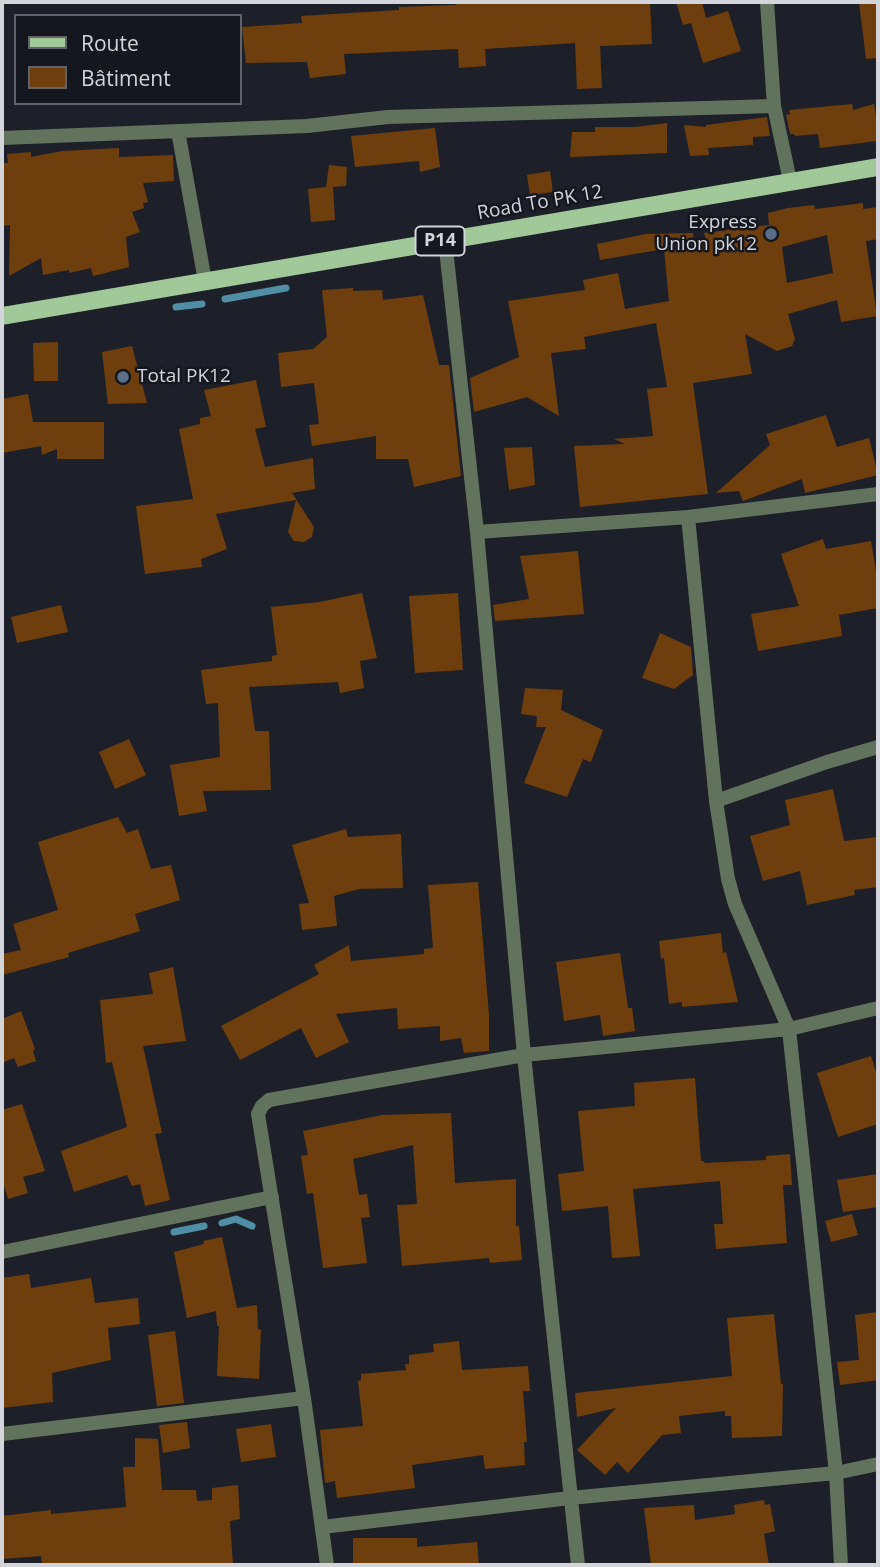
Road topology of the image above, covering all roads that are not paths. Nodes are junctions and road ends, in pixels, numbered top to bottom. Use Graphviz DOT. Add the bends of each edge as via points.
graph roads {
  1 [pos="767,2"];
  2 [pos="775,106"];
  3 [pos="178,131"];
  4 [pos="2,138"];
  5 [pos="878,167"];
  6 [pos="790,181"];
  7 [pos="445,240"];
  8 [pos="205,281"];
  9 [pos="2,316"];
  10 [pos="878,494"];
  11 [pos="688,517"];
  12 [pos="477,532"];
  13 [pos="878,747"];
  14 [pos="716,802"];
  15 [pos="878,1008"];
  16 [pos="789,1029"];
  17 [pos="524,1055"];
  18 [pos="272,1197"];
  19 [pos="2,1252"];
  20 [pos="304,1398"];
  21 [pos="2,1434"];
  22 [pos="878,1464"];
  23 [pos="836,1473"];
  24 [pos="570,1498"];
  25 [pos="322,1527"];
  26 [pos="327,1565"];
  27 [pos="578,1565"];
  28 [pos="841,1565"];
  1 -- 2 [label="street"];
  2 -- 3 [label="street" via="388,117 306,126"];
  2 -- 6 [label="street"];
  3 -- 4 [label="street"];
  3 -- 8 [label="street"];
  5 -- 6 [label="main road, Road To PK 12 / P14"];
  6 -- 7 [label="main road, Road To PK 12 / P14"];
  7 -- 8 [label="main road, Road To PK 12 / P14"];
  7 -- 12 [label="street"];
  8 -- 9 [label="main road, Road To PK 12 / P14"];
  10 -- 11 [label="street"];
  11 -- 12 [label="street"];
  11 -- 14 [label="street"];
  12 -- 17 [label="street"];
  13 -- 14 [label="street"];
  14 -- 16 [label="street" via="735,904"];
  15 -- 16 [label="street"];
  16 -- 17 [label="street"];
  16 -- 23 [label="street"];
  17 -- 18 [label="street" via="269,1100 258,1114"];
  17 -- 24 [label="street"];
  18 -- 19 [label="street"];
  18 -- 20 [label="street"];
  20 -- 21 [label="street"];
  20 -- 25 [label="street"];
  22 -- 23 [label="street"];
  23 -- 24 [label="street"];
  23 -- 28 [label="street"];
  24 -- 25 [label="street"];
  24 -- 27 [label="street"];
  25 -- 26 [label="street"];
}
